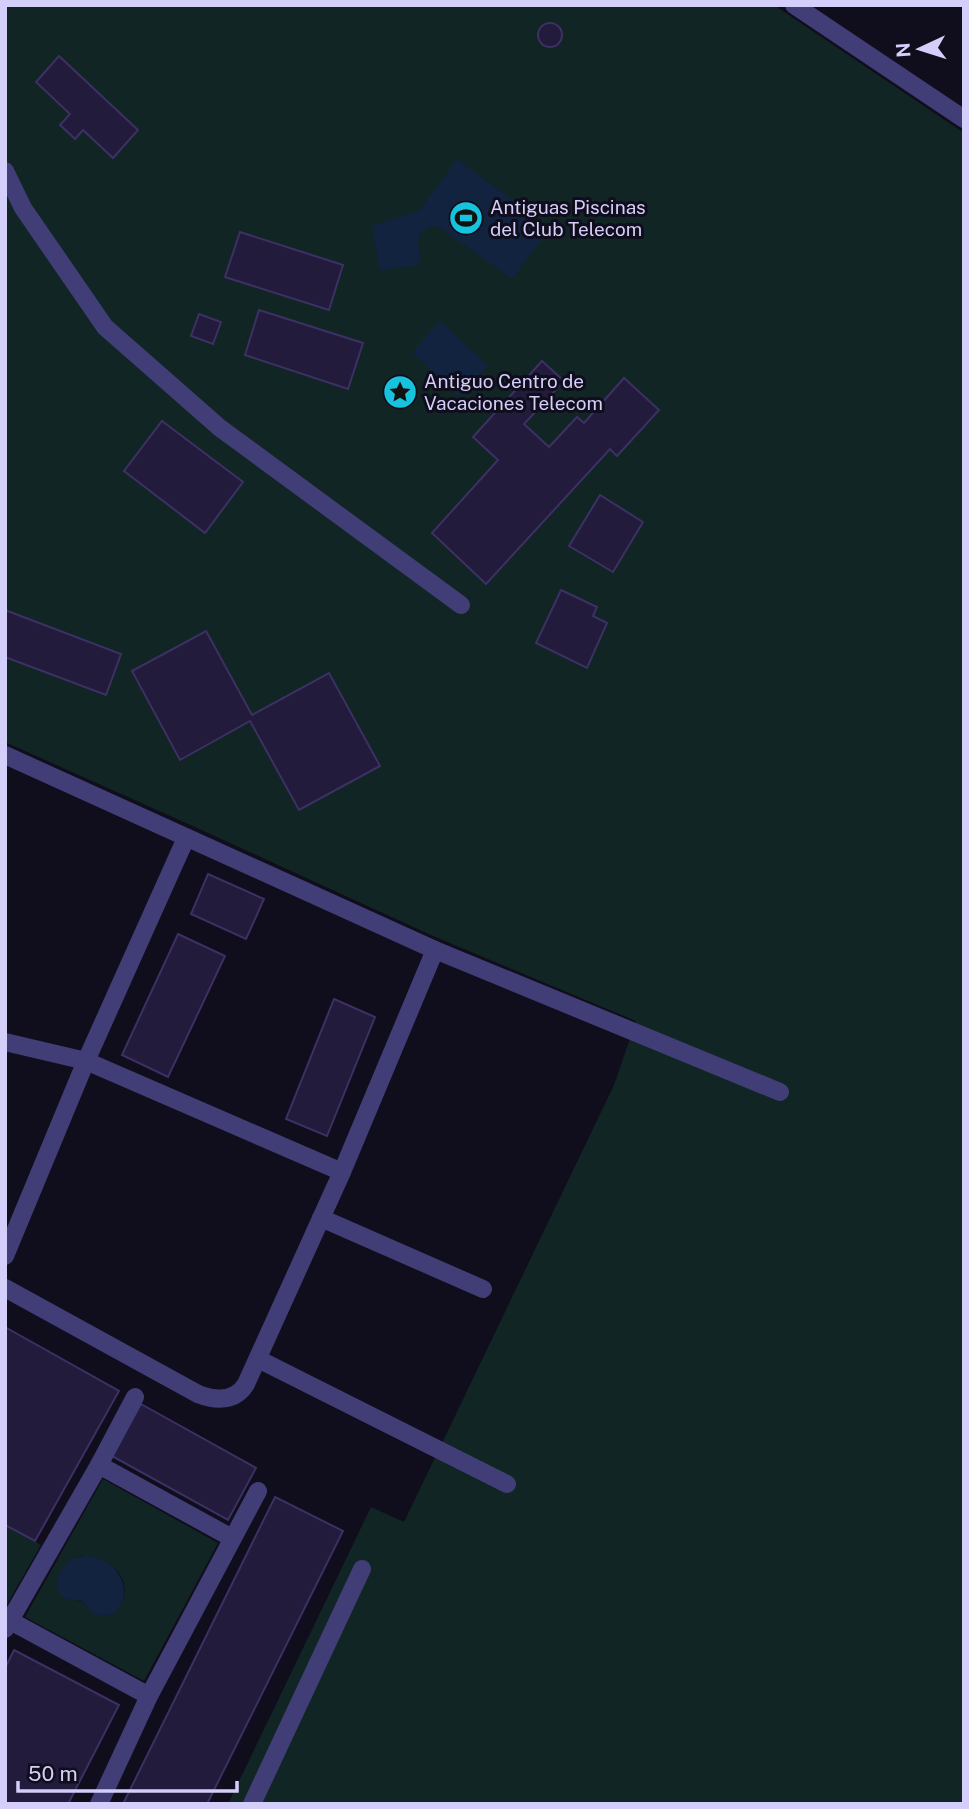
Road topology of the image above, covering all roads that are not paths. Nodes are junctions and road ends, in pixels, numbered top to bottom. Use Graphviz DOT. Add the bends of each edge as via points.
graph roads {
  1 [pos="794,5"];
  2 [pos="964,119"];
  3 [pos="5,171"];
  4 [pos="461,605"];
  5 [pos="5,755"];
  6 [pos="186,838"];
  7 [pos="435,950"];
  8 [pos="5,1042"];
  9 [pos="86,1060"];
  10 [pos="780,1092"];
  11 [pos="342,1172"];
  12 [pos="321,1218"];
  13 [pos="5,1256"];
  14 [pos="5,1288"];
  15 [pos="483,1289"];
  16 [pos="258,1359"];
  17 [pos="135,1397"];
  18 [pos="100,1465"];
  19 [pos="507,1484"];
  20 [pos="258,1491"];
  21 [pos="232,1538"];
  22 [pos="362,1569"];
  23 [pos="7,1622"];
  24 [pos="149,1696"];
  25 [pos="99,1804"];
  26 [pos="252,1804"];
  1 -- 2 [label="street"];
  3 -- 4 [label="street" via="23,208 105,327 219,428"];
  5 -- 6 [label="street"];
  6 -- 7 [label="street"];
  6 -- 9 [label="street"];
  7 -- 10 [label="street"];
  7 -- 11 [label="street"];
  8 -- 9 [label="street"];
  9 -- 11 [label="street"];
  9 -- 13 [label="street"];
  11 -- 12 [label="street"];
  12 -- 15 [label="street"];
  12 -- 16 [label="street"];
  14 -- 16 [label="street" via="208,1398 237,1395"];
  16 -- 19 [label="street"];
  17 -- 18 [label="street"];
  18 -- 21 [label="street"];
  18 -- 23 [label="street"];
  20 -- 21 [label="street"];
  21 -- 24 [label="street"];
  22 -- 26 [label="street"];
  23 -- 24 [label="street"];
  24 -- 25 [label="street"];
}
